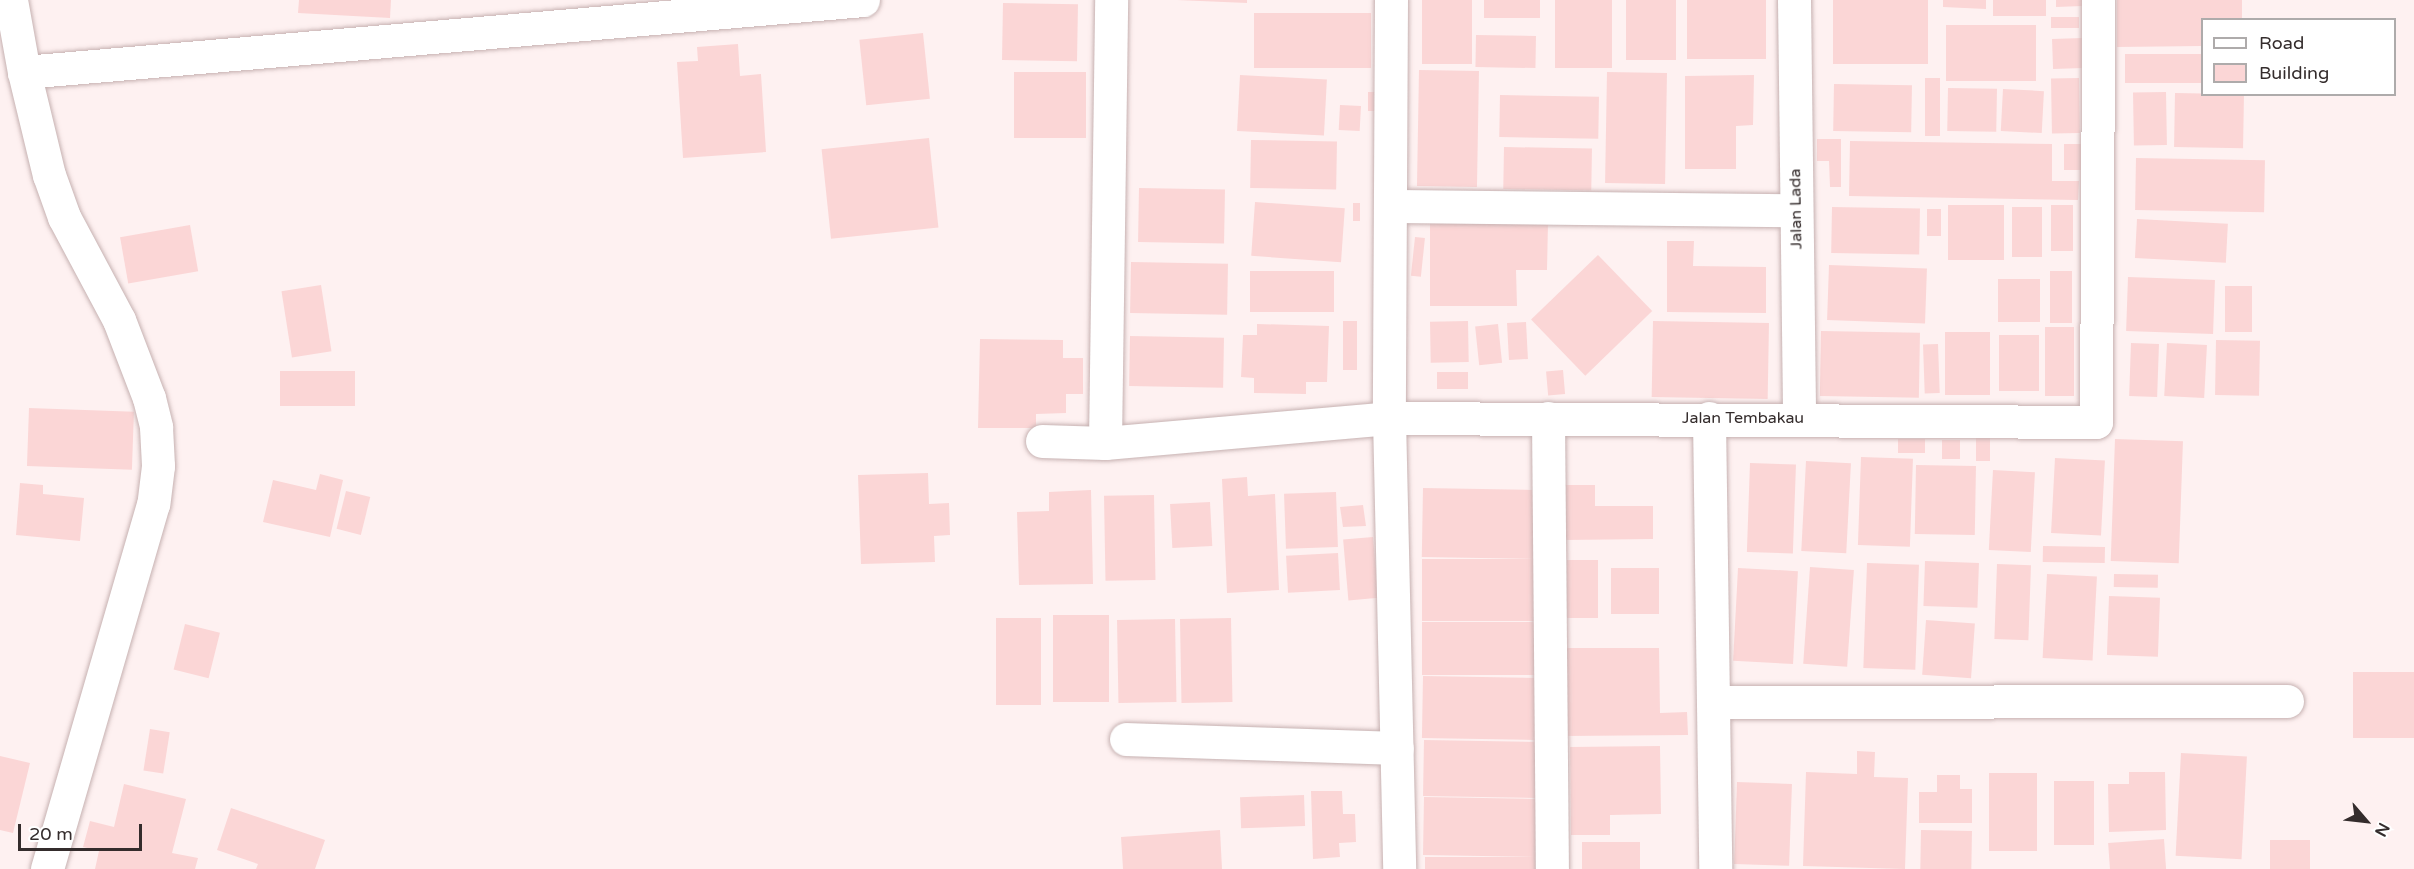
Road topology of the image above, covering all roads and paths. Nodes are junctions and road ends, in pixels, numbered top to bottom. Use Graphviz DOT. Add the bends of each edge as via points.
graph roads {
  1 [pos="11,0"];
  2 [pos="863,0"];
  3 [pos="1112,0"];
  4 [pos="1391,0"];
  5 [pos="1794,0"];
  6 [pos="2098,0"];
  7 [pos="24,72"];
  8 [pos="1390,206"];
  9 [pos="1797,210"];
  10 [pos="1389,418"];
  11 [pos="1548,418"];
  12 [pos="1709,418"];
  13 [pos="1799,418"];
  14 [pos="1042,441"];
  15 [pos="1105,443"];
  16 [pos="2287,701"];
  17 [pos="1714,702"];
  18 [pos="1126,739"];
  19 [pos="1397,748"];
  20 [pos="47,869"];
  21 [pos="1399,869"];
  22 [pos="1552,869"];
  23 [pos="1715,869"];
  1 -- 7 [label="street"];
  2 -- 7 [label="street"];
  3 -- 15 [label="street"];
  4 -- 8 [label="street"];
  5 -- 9 [label="street, Jalan Lada"];
  6 -- 13 [label="street, Jalan Tembakau" via="2096,422"];
  7 -- 20 [label="street" via="63,217 119,320 149,398 156,427 158,466 153,504"];
  8 -- 9 [label="street"];
  8 -- 10 [label="street"];
  9 -- 13 [label="street, Jalan Lada"];
  10 -- 11 [label="street, Jalan Tembakau"];
  10 -- 15 [label="street, Jalan Tembakau"];
  10 -- 19 [label="street"];
  11 -- 12 [label="street, Jalan Tembakau"];
  11 -- 22 [label="street"];
  12 -- 13 [label="street, Jalan Tembakau"];
  12 -- 17 [label="street"];
  14 -- 15 [label="street, Jalan Tembakau"];
  16 -- 17 [label="street"];
  17 -- 23 [label="street"];
  18 -- 19 [label="street"];
  19 -- 21 [label="street"];
}
